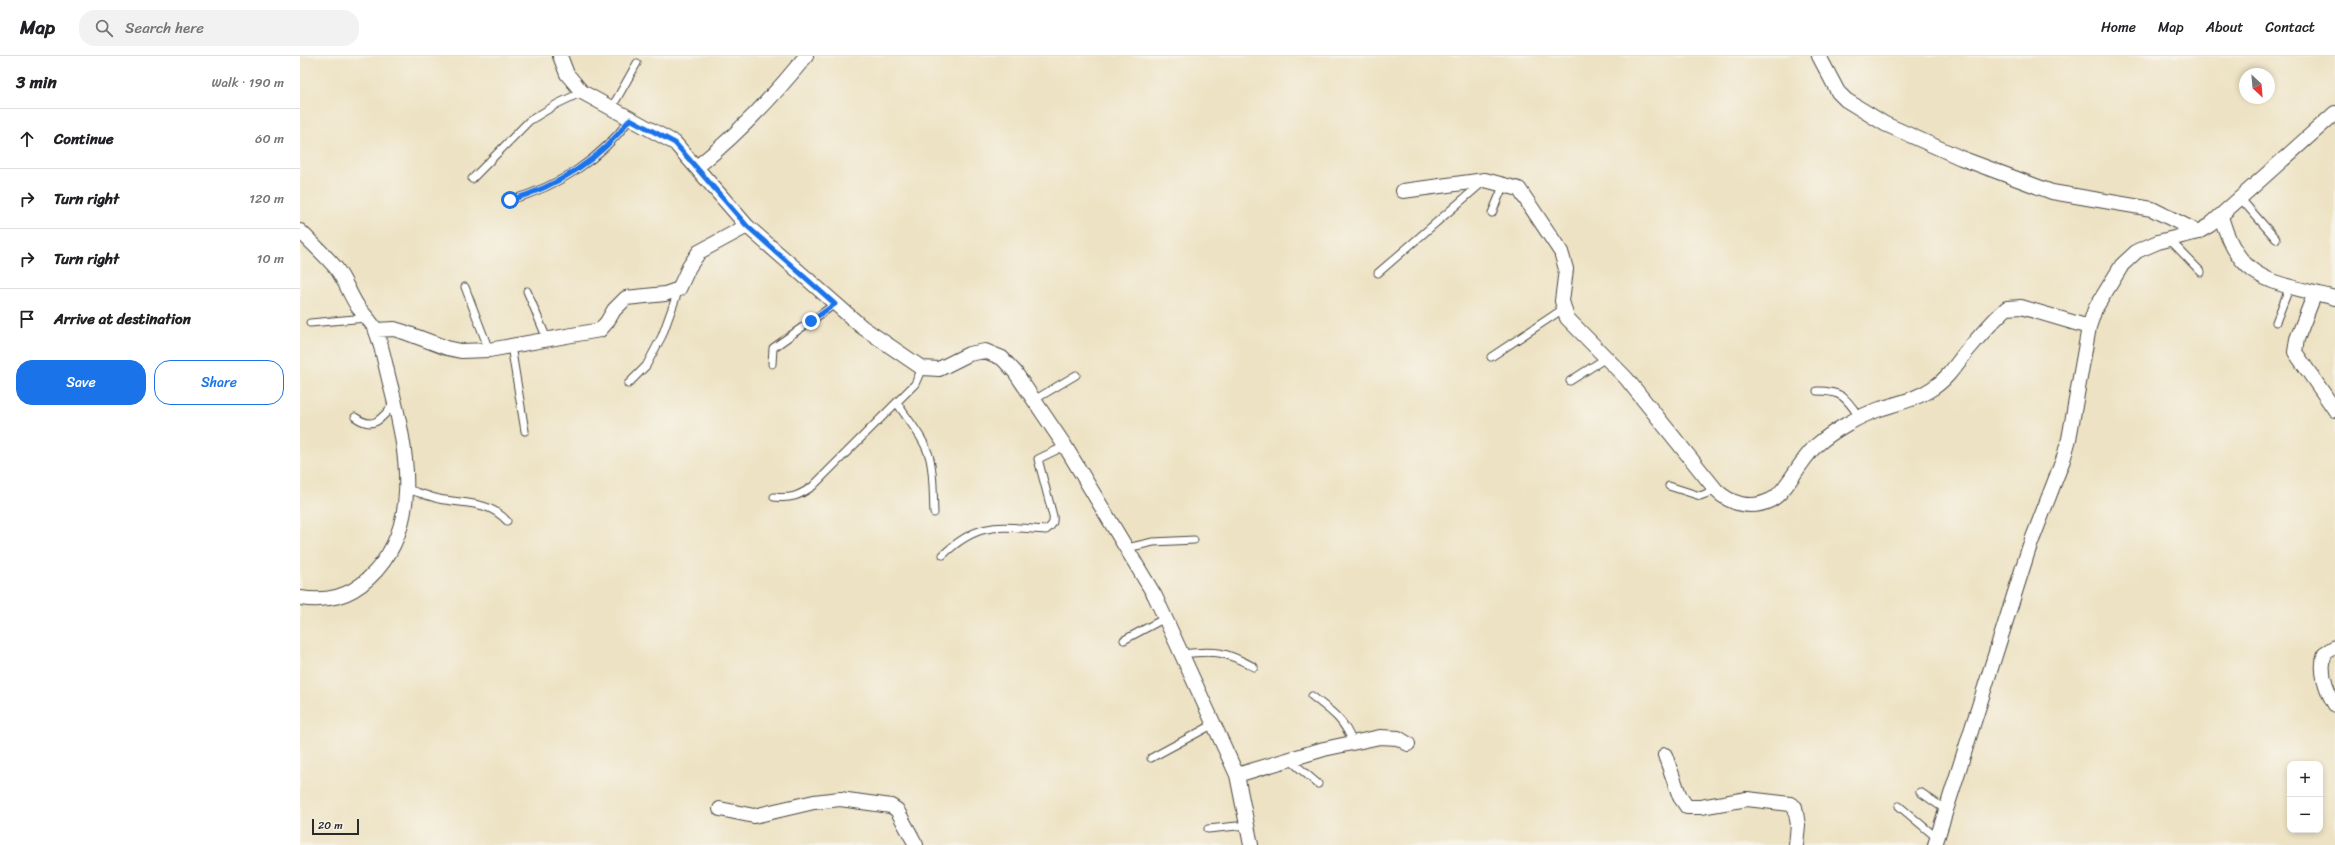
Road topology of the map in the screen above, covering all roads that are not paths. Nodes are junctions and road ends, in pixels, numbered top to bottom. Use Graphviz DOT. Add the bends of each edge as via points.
graph roads {
  1 [pos="560,56"];
  2 [pos="1819,56"];
  3 [pos="800,58"];
  4 [pos="637,63"];
  5 [pos="582,92"];
  6 [pos="611,110"];
  7 [pos="2335,113"];
  8 [pos="630,119"];
  9 [pos="697,167"];
  10 [pos="472,179"];
  11 [pos="1485,180"];
  12 [pos="1504,184"];
  13 [pos="1403,191"];
  14 [pos="2240,198"];
  15 [pos="510,200"];
  16 [pos="1492,213"];
  17 [pos="2221,216"];
  18 [pos="747,226"];
  19 [pos="300,231"];
  20 [pos="2198,232"];
  21 [pos="2169,239"];
  22 [pos="2276,240"];
  23 [pos="2201,272"];
  24 [pos="1378,273"];
  25 [pos="465,286"];
  26 [pos="2290,286"];
  27 [pos="679,289"];
  28 [pos="527,291"];
  29 [pos="2315,293"];
  30 [pos="2335,298"];
  31 [pos="835,304"];
  32 [pos="1563,309"];
  33 [pos="366,318"];
  34 [pos="2276,322"];
  35 [pos="310,323"];
  36 [pos="2089,327"];
  37 [pos="376,330"];
  38 [pos="547,339"];
  39 [pos="511,346"];
  40 [pos="489,350"];
  41 [pos="1491,357"];
  42 [pos="1606,358"];
  43 [pos="772,364"];
  44 [pos="922,368"];
  45 [pos="1076,376"];
  46 [pos="1570,381"];
  47 [pos="628,384"];
  48 [pos="1817,391"];
  49 [pos="1034,400"];
  50 [pos="395,403"];
  51 [pos="897,403"];
  52 [pos="2335,410"];
  53 [pos="355,417"];
  54 [pos="1860,418"];
  55 [pos="525,431"];
  56 [pos="1065,446"];
  57 [pos="1670,486"];
  58 [pos="406,489"];
  59 [pos="1716,490"];
  60 [pos="774,498"];
  61 [pos="934,513"];
  62 [pos="507,522"];
  63 [pos="1194,540"];
  64 [pos="1127,548"];
  65 [pos="942,555"];
  66 [pos="300,598"];
  67 [pos="1165,618"];
  68 [pos="1124,640"];
  69 [pos="2335,647"];
  70 [pos="1182,654"];
  71 [pos="1254,667"];
  72 [pos="1312,696"];
  73 [pos="2335,705"];
  74 [pos="1214,724"];
  75 [pos="1353,743"];
  76 [pos="1408,744"];
  77 [pos="1665,755"];
  78 [pos="1150,758"];
  79 [pos="1290,759"];
  80 [pos="1237,775"];
  81 [pos="1318,784"];
  82 [pos="1920,792"];
  83 [pos="1899,806"];
  84 [pos="720,809"];
  85 [pos="1946,810"];
  86 [pos="1247,825"];
  87 [pos="1208,829"];
  88 [pos="1936,842"];
  89 [pos="916,845"];
  90 [pos="1251,845"];
  91 [pos="1796,845"];
  1 -- 5 [label="street" via="567,74"];
  2 -- 20 [label="street" via="1838,92 1885,124 1961,158 2052,192 2152,209"];
  3 -- 9 [label="street" via="753,117"];
  4 -- 6 [label="lane"];
  5 -- 6 [label="street"];
  5 -- 10 [label="lane" via="529,121"];
  6 -- 8 [label="street"];
  7 -- 14 [label="street"];
  8 -- 9 [label="street" via="675,143"];
  8 -- 15 [label="lane" via="622,130 581,167 534,194"];
  9 -- 18 [label="street"];
  11 -- 12 [label="street"];
  11 -- 13 [label="street"];
  11 -- 24 [label="lane"];
  12 -- 16 [label="lane"];
  12 -- 32 [label="street" via="1519,189 1561,252 1566,269"];
  14 -- 17 [label="street"];
  14 -- 22 [label="lane"];
  17 -- 20 [label="street"];
  17 -- 26 [label="street" via="2232,249 2246,267 2265,279"];
  18 -- 27 [label="street" via="699,252"];
  18 -- 31 [label="street"];
  19 -- 33 [label="street" via="336,268"];
  20 -- 21 [label="street"];
  21 -- 23 [label="lane"];
  21 -- 36 [label="street" via="2137,251 2122,265 2098,303"];
  25 -- 40 [label="lane"];
  26 -- 29 [label="street"];
  26 -- 34 [label="lane"];
  27 -- 38 [label="street" via="665,294 626,298 600,330"];
  27 -- 47 [label="lane" via="676,303 656,348 646,366"];
  28 -- 38 [label="lane"];
  29 -- 30 [label="street"];
  29 -- 52 [label="street" via="2297,339 2295,352"];
  31 -- 43 [label="lane" via="773,348"];
  31 -- 44 [label="street" via="862,328"];
  32 -- 41 [label="lane"];
  32 -- 42 [label="street" via="1567,318"];
  33 -- 35 [label="lane"];
  33 -- 37 [label="street"];
  36 -- 54 [label="street" via="2021,307 2007,308 1939,384 1900,404"];
  36 -- 85 [label="street" via="2063,460 2029,548"];
  37 -- 40 [label="street" via="404,332 447,348"];
  37 -- 50 [label="street"];
  38 -- 39 [label="street"];
  39 -- 40 [label="street"];
  39 -- 55 [label="lane"];
  42 -- 46 [label="lane"];
  42 -- 59 [label="street" via="1664,423"];
  44 -- 49 [label="street" via="939,368 969,354 985,351 1002,358"];
  44 -- 51 [label="lane" via="915,384"];
  45 -- 49 [label="lane"];
  48 -- 54 [label="lane" via="1835,391 1851,405"];
  49 -- 56 [label="street"];
  50 -- 53 [label="lane" via="380,420 372,424 365,424"];
  50 -- 58 [label="street" via="404,444"];
  51 -- 60 [label="lane" via="813,486 799,496"];
  51 -- 61 [label="lane" via="930,458"];
  54 -- 59 [label="street" via="1806,454 1784,488 1771,500 1736,504 1725,499"];
  56 -- 64 [label="street"];
  56 -- 65 [label="lane" via="1038,459 1053,516 1052,527 1046,530 996,526 987,528 966,536"];
  57 -- 59 [label="lane" via="1700,496"];
  58 -- 62 [label="lane" via="439,499 476,503 500,513"];
  58 -- 66 [label="street" via="400,530 392,550 380,568 354,591 340,597"];
  63 -- 64 [label="lane" via="1153,542"];
  64 -- 67 [label="street"];
  67 -- 68 [label="lane"];
  67 -- 70 [label="street"];
  69 -- 73 [label="street" via="2325,653 2323,667 2325,684"];
  70 -- 71 [label="lane" via="1208,651 1230,654"];
  70 -- 74 [label="street"];
  72 -- 75 [label="lane" via="1339,717"];
  74 -- 78 [label="lane"];
  74 -- 80 [label="street"];
  75 -- 76 [label="street" via="1390,736"];
  75 -- 79 [label="street"];
  77 -- 91 [label="street" via="1680,797 1687,807 1701,807 1747,798 1790,804 1795,807"];
  79 -- 80 [label="street"];
  79 -- 81 [label="lane"];
  80 -- 86 [label="street"];
  82 -- 85 [label="lane"];
  83 -- 88 [label="lane"];
  84 -- 89 [label="street" via="754,816 840,799 891,806 897,810"];
  85 -- 88 [label="street"];
  86 -- 87 [label="lane"];
  86 -- 90 [label="street"];
}
